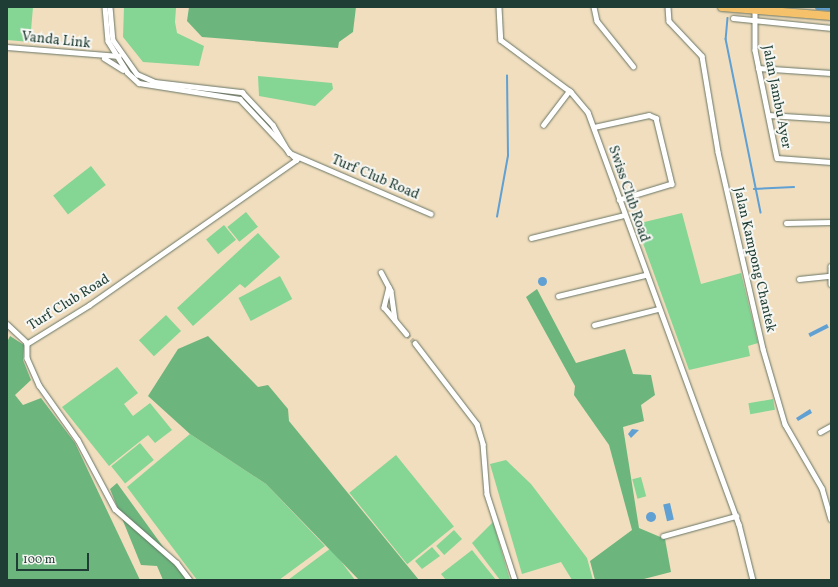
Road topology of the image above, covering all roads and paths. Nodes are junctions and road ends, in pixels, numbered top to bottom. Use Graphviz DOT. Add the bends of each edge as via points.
graph roads {
  1 [pos="105,7"];
  2 [pos="110,7"];
  3 [pos="499,7"];
  4 [pos="594,7"];
  5 [pos="668,7"];
  6 [pos="722,7"];
  7 [pos="755,9"];
  8 [pos="782,9"];
  9 [pos="831,16"];
  10 [pos="733,18"];
  11 [pos="754,20"];
  12 [pos="831,28"];
  13 [pos="7,47"];
  14 [pos="119,56"];
  15 [pos="102,58"];
  16 [pos="633,66"];
  17 [pos="758,68"];
  18 [pos="127,72"];
  19 [pos="831,73"];
  20 [pos="569,90"];
  21 [pos="768,115"];
  22 [pos="831,119"];
  23 [pos="543,125"];
  24 [pos="594,127"];
  25 [pos="277,130"];
  26 [pos="272,134"];
  27 [pos="289,153"];
  28 [pos="831,162"];
  29 [pos="619,200"];
  30 [pos="431,214"];
  31 [pos="624,216"];
  32 [pos="831,222"];
  33 [pos="786,223"];
  34 [pos="531,238"];
  35 [pos="831,267"];
  36 [pos="381,272"];
  37 [pos="645,275"];
  38 [pos="830,276"];
  39 [pos="799,279"];
  40 [pos="831,284"];
  41 [pos="389,287"];
  42 [pos="558,296"];
  43 [pos="392,300"];
  44 [pos="387,309"];
  45 [pos="658,309"];
  46 [pos="395,320"];
  47 [pos="7,324"];
  48 [pos="594,325"];
  49 [pos="407,334"];
  50 [pos="26,342"];
  51 [pos="415,343"];
  52 [pos="831,426"];
  53 [pos="820,432"];
  54 [pos="736,516"];
  55 [pos="831,519"];
  56 [pos="664,536"];
  57 [pos="190,580"];
  58 [pos="515,580"];
  59 [pos="753,580"];
  1 -- 14 [label="street, Turf Club Road" via="106,36"];
  2 -- 14 [label="street, Turf Club Road" via="111,33"];
  3 -- 20 [label="street, Swiss Club Road" via="501,40"];
  4 -- 16 [label="street" via="597,21"];
  5 -- 55 [label="street, Jalan Kampong Chantek" via="670,23 702,56 718,152 764,350 785,424 822,488"];
  6 -- 7 [label="highway"];
  7 -- 8 [label="highway"];
  7 -- 11 [label="street, Jalan Jambu Ayer"];
  8 -- 9 [label="highway"];
  10 -- 11 [label="street"];
  11 -- 12 [label="street"];
  11 -- 17 [label="street, Jalan Jambu Ayer"];
  13 -- 15 [label="street, Vanda Link"];
  14 -- 15 [label="street, Vanda Link"];
  14 -- 18 [label="street, Turf Club Road"];
  14 -- 25 [label="street, Turf Club Road" via="137,74 148,80 242,92"];
  15 -- 18 [label="street, Vanda Link"];
  17 -- 19 [label="street"];
  17 -- 21 [label="street, Jalan Jambu Ayer"];
  18 -- 26 [label="street, Turf Club Road" via="139,83 152,88 203,91 240,99"];
  20 -- 23 [label="street"];
  20 -- 24 [label="street, Swiss Club Road" via="588,112"];
  21 -- 22 [label="street"];
  21 -- 28 [label="street, Jalan Jambu Ayer" via="777,158"];
  24 -- 29 [label="street, Swiss Club Road"];
  24 -- 29 [label="street" via="649,115 656,118 672,184"];
  25 -- 26 [label="street"];
  25 -- 27 [label="street, Turf Club Road"];
  26 -- 27 [label="street, Turf Club Road"];
  27 -- 30 [label="street, Turf Club Road"];
  27 -- 57 [label="street, Turf Club Road" via="297,160 90,305 28,344 27,358 39,385 78,440 115,509 177,562"];
  29 -- 31 [label="street, Swiss Club Road"];
  31 -- 34 [label="street"];
  31 -- 37 [label="street, Swiss Club Road"];
  32 -- 33 [label="street"];
  35 -- 38 [label="street"];
  36 -- 41 [label="street"];
  37 -- 42 [label="street"];
  37 -- 45 [label="street, Swiss Club Road"];
  38 -- 39 [label="street"];
  38 -- 40 [label="street"];
  41 -- 43 [label="street"];
  41 -- 44 [label="street" via="384,301"];
  43 -- 44 [label="street"];
  43 -- 46 [label="street"];
  44 -- 46 [label="street"];
  45 -- 48 [label="street"];
  45 -- 54 [label="street, Swiss Club Road"];
  46 -- 49 [label="street"];
  47 -- 50 [label="street, Turf Club Road"];
  51 -- 58 [label="street" via="477,424 483,444 487,494"];
  52 -- 53 [label="street"];
  54 -- 56 [label="street"];
  54 -- 59 [label="street, Swiss Club Road" via="750,557"];
}
